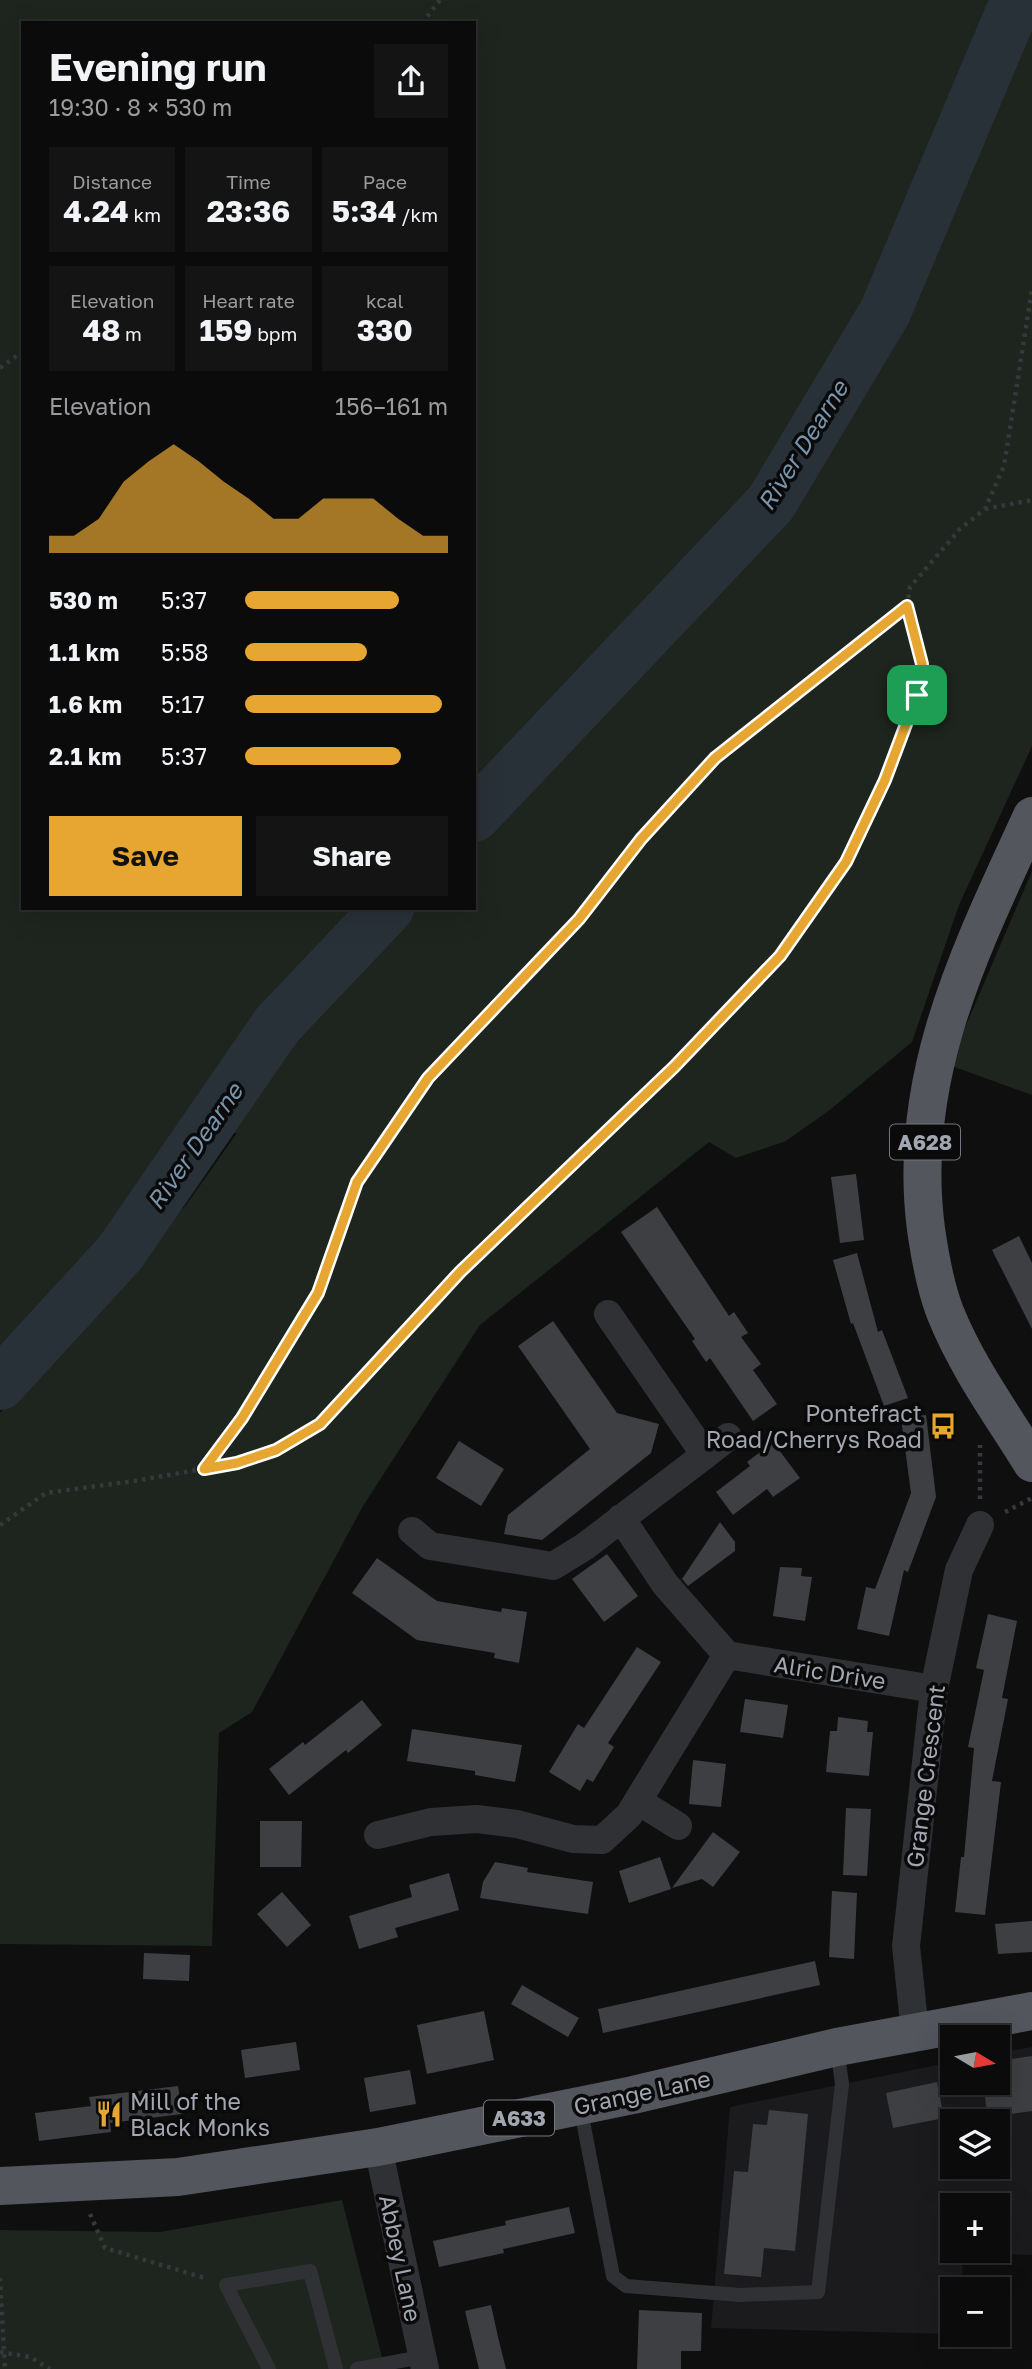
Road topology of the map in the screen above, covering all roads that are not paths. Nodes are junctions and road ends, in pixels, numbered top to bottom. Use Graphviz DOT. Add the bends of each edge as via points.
graph roads {
  1 [pos="1032,816"];
  2 [pos="608,1314"];
  3 [pos="728,1437"];
  4 [pos="705,1455"];
  5 [pos="1032,1462"];
  6 [pos="621,1518"];
  7 [pos="980,1525"];
  8 [pos="412,1531"];
  9 [pos="727,1655"];
  10 [pos="934,1689"];
  11 [pos="638,1801"];
  12 [pos="678,1826"];
  13 [pos="378,1835"];
  14 [pos="1032,2011"];
  15 [pos="915,2032"];
  16 [pos="837,2047"];
  17 [pos="579,2106"];
  18 [pos="378,2147"];
  19 [pos="0,2186"];
  20 [pos="423,2363"];
  21 [pos="269,2369"];
  22 [pos="337,2369"];
  23 [pos="357,2369"];
  1 -- 5 [label="highway, A628" via="957,986 939,1044 927,1113 923,1202 944,1309 981,1384"];
  2 -- 4 [label="street"];
  3 -- 4 [label="street"];
  4 -- 6 [label="street"];
  6 -- 8 [label="street" via="553,1566 430,1546"];
  6 -- 9 [label="street" via="665,1584"];
  7 -- 10 [label="street, Grange Crescent" via="959,1570"];
  9 -- 10 [label="street, Alric Drive"];
  9 -- 11 [label="street"];
  10 -- 15 [label="street, Grange Crescent" via="906,1946"];
  11 -- 12 [label="street"];
  11 -- 13 [label="street" via="602,1840 573,1839 477,1819 431,1822"];
  14 -- 15 [label="highway, Grange Lane / A633"];
  15 -- 16 [label="highway, Grange Lane / A633"];
  16 -- 17 [label="highway, Grange Lane / A633"];
  16 -- 17 [label="lane" via="842,2084 818,2292 740,2295 625,2286 617,2281"];
  17 -- 18 [label="highway, Grange Lane / A633"];
  18 -- 19 [label="highway, Grange Lane / A633" via="178,2177"];
  18 -- 20 [label="street, Abbey Lane"];
  20 -- 23 [label="lane"];
  21 -- 22 [label="lane" via="226,2285 310,2271"];
}
